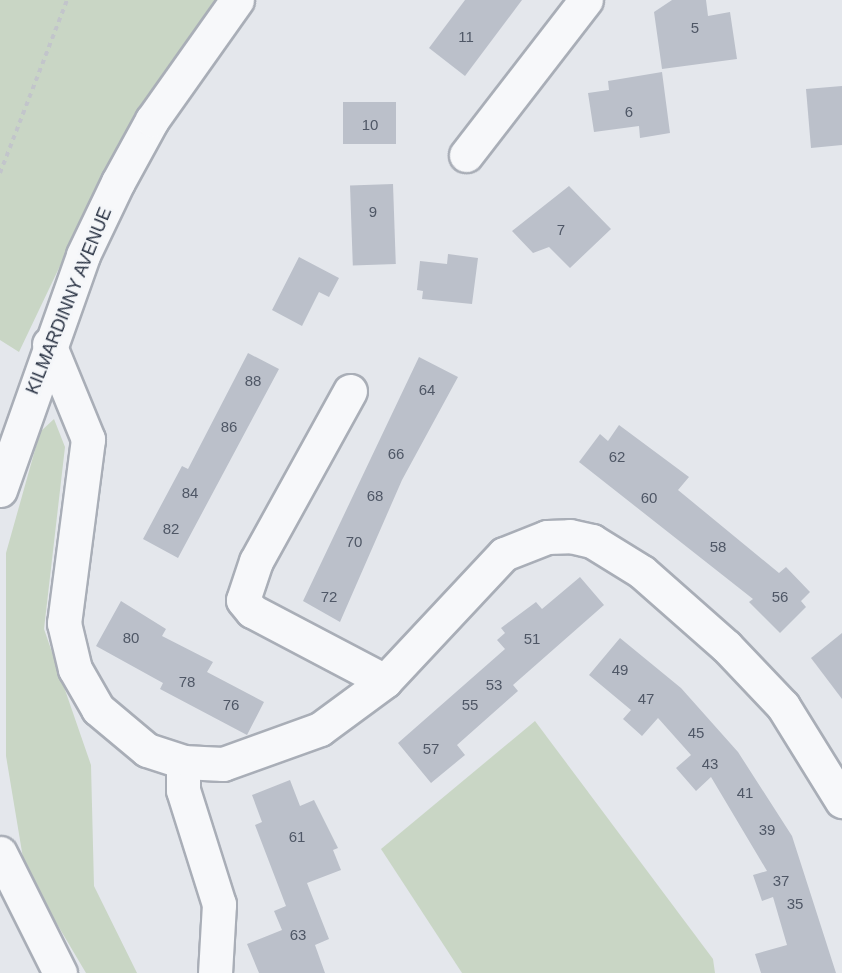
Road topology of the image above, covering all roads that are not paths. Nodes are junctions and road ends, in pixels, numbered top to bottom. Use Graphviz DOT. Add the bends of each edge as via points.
graph roads {
  1 [pos="237,0"];
  2 [pos="586,0"];
  3 [pos="466,155"];
  4 [pos="49,344"];
  5 [pos="350,391"];
  6 [pos="78,405"];
  7 [pos="24,415"];
  8 [pos="0,490"];
  9 [pos="385,681"];
  10 [pos="183,762"];
  11 [pos="842,801"];
  12 [pos="0,853"];
  13 [pos="60,973"];
  14 [pos="215,973"];
  1 -- 4 [label="street, KILMARDINNY AVENUE" via="152,120 83,255"];
  2 -- 3 [label="street"];
  4 -- 6 [label="street"];
  4 -- 7 [label="street, KILMARDINNY AVENUE"];
  5 -- 9 [label="street" via="256,561 243,600 252,611"];
  6 -- 7 [label="street" via="53,395"];
  6 -- 10 [label="street" via="88,439 64,623 75,669 98,710 121,732 147,750"];
  7 -- 8 [label="street, KILMARDINNY AVENUE"];
  9 -- 10 [label="street" via="320,729 266,753 223,764"];
  9 -- 11 [label="street" via="504,554 547,537 592,541 642,572 726,646 783,706"];
  10 -- 14 [label="street" via="183,790 219,904"];
  12 -- 13 [label="street"];
}
